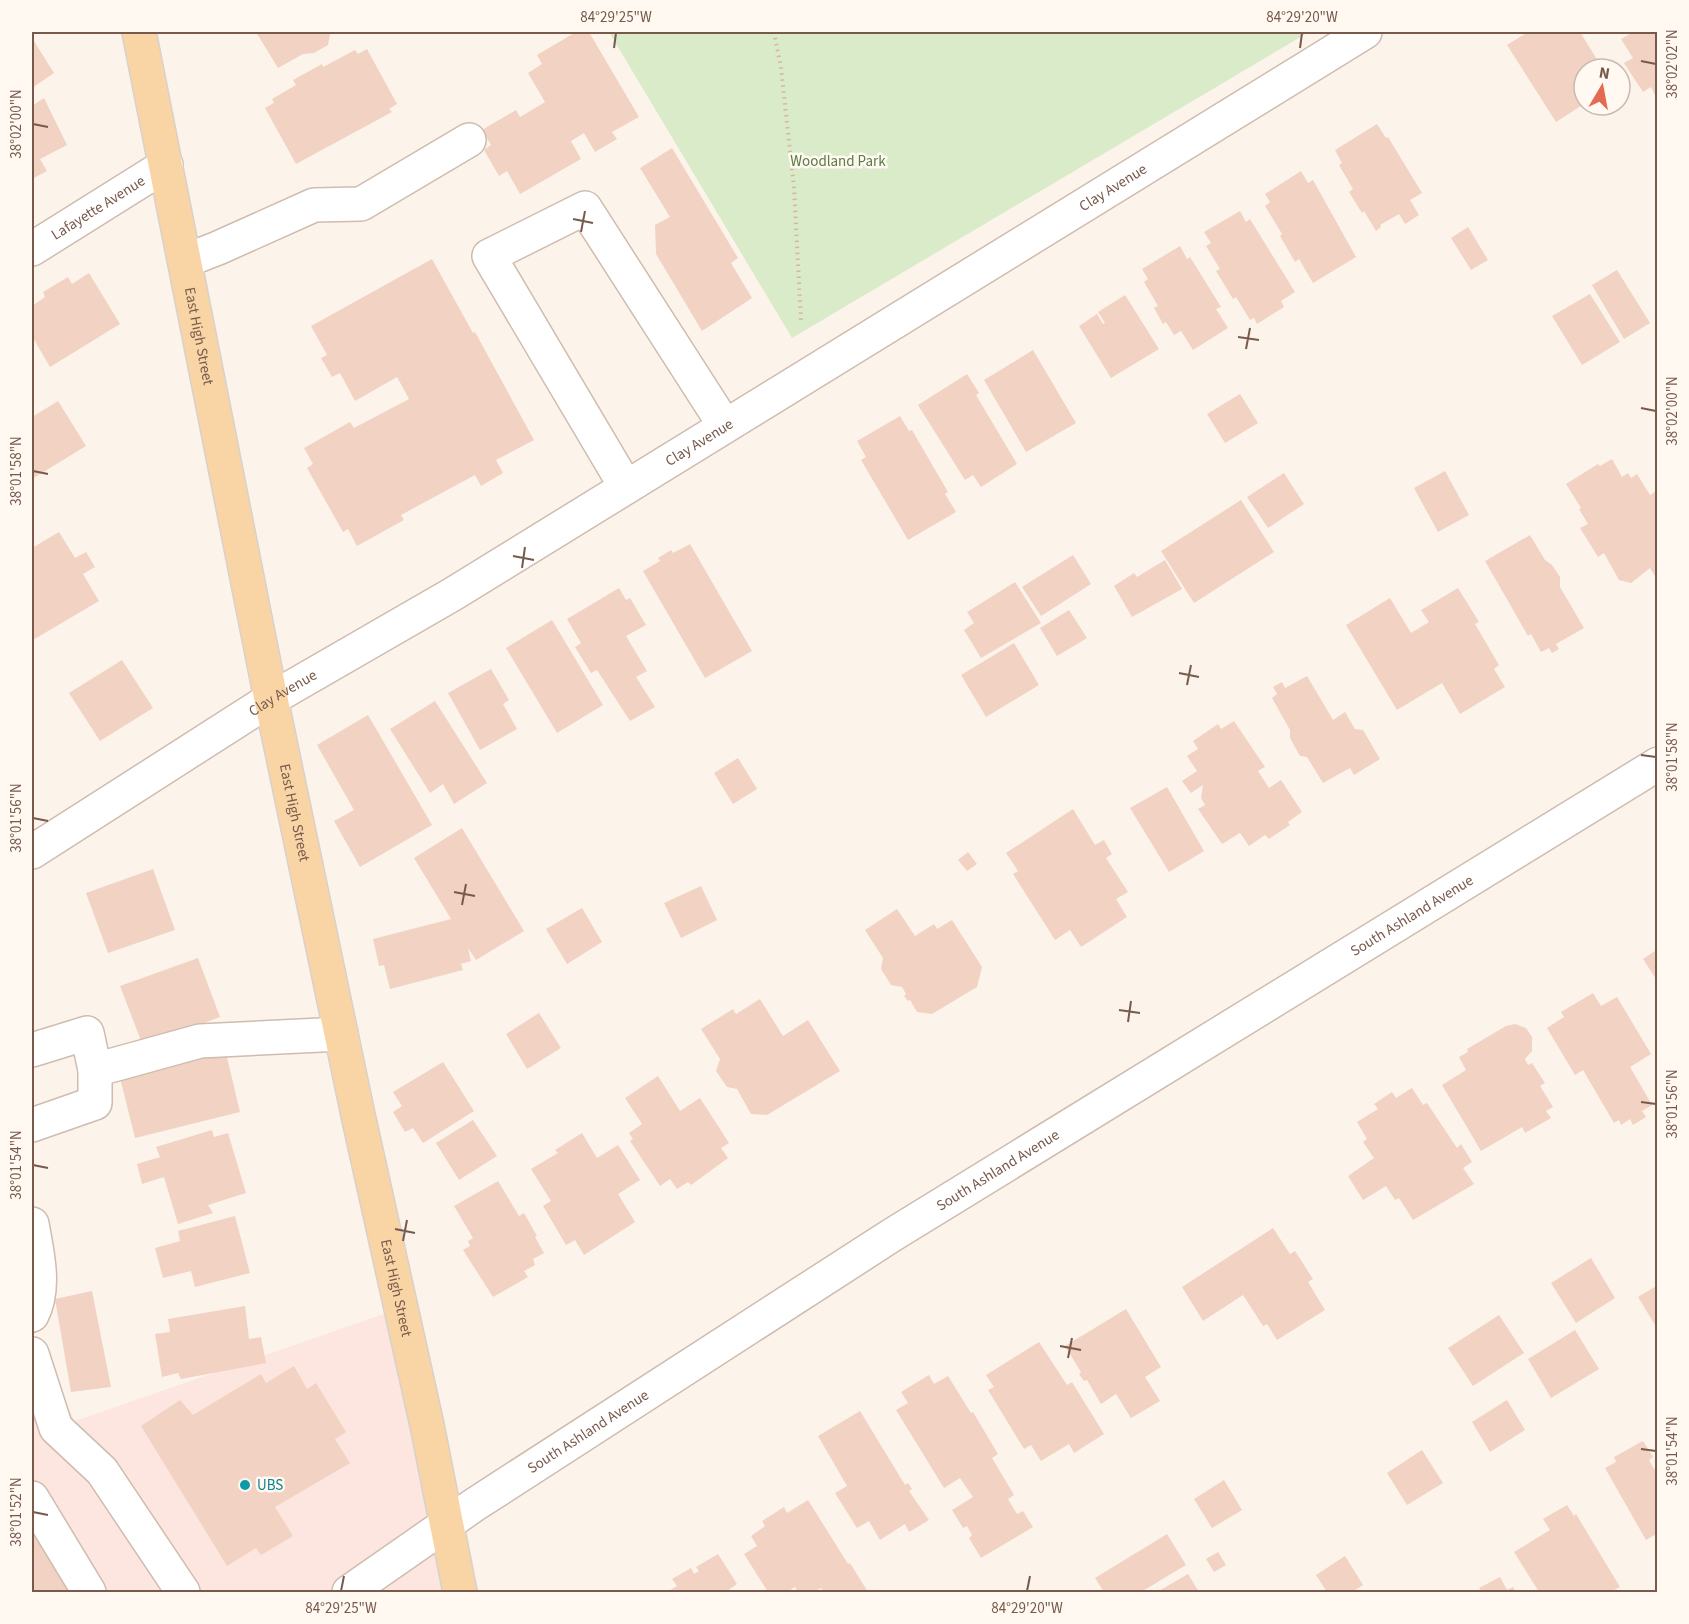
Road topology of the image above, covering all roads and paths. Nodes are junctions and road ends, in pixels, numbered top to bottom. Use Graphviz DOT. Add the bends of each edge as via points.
graph roads {
  1 [pos="139,32"];
  2 [pos="774,32"];
  3 [pos="1365,32"];
  4 [pos="469,140"];
  5 [pos="166,165"];
  6 [pos="32,249"];
  7 [pos="185,261"];
  8 [pos="801,321"];
  9 [pos="725,426"];
  10 [pos="626,487"];
  11 [pos="272,699"];
  12 [pos="1658,764"];
  13 [pos="32,852"];
  14 [pos="341,1034"];
  15 [pos="32,1050"];
  16 [pos="95,1070"];
  17 [pos="32,1125"];
  18 [pos="32,1224"];
  19 [pos="32,1315"];
  20 [pos="32,1354"];
  21 [pos="32,1498"];
  22 [pos="447,1523"];
  23 [pos="89,1593"];
  24 [pos="183,1593"];
  25 [pos="349,1593"];
  26 [pos="460,1593"];
  1 -- 5 [label="main road, East High Street"];
  2 -- 8 [label="path" via="794,187"];
  3 -- 9 [label="street, Clay Avenue"];
  4 -- 7 [label="street" via="361,204 314,205"];
  5 -- 6 [label="street, Lafayette Avenue"];
  5 -- 7 [label="main road, East High Street"];
  7 -- 11 [label="main road, East High Street"];
  9 -- 10 [label="street, Clay Avenue"];
  9 -- 10 [label="street" via="585,208 489,256"];
  10 -- 11 [label="street, Clay Avenue"];
  11 -- 13 [label="street, Clay Avenue"];
  11 -- 14 [label="main road, East High Street"];
  12 -- 22 [label="street, South Ashland Avenue" via="892,1235"];
  14 -- 16 [label="street" via="200,1041"];
  14 -- 22 [label="main road, East High Street"];
  15 -- 16 [label="street" via="87,1033"];
  16 -- 17 [label="street" via="95,1103"];
  18 -- 19 [label="street" via="39,1292"];
  20 -- 24 [label="street" via="56,1428 102,1471"];
  21 -- 23 [label="street"];
  22 -- 25 [label="street, South Ashland Avenue"];
  22 -- 26 [label="main road, East High Street"];
}
